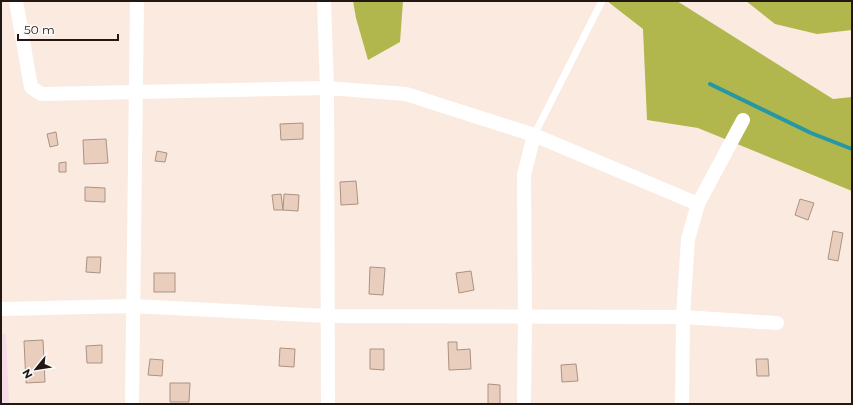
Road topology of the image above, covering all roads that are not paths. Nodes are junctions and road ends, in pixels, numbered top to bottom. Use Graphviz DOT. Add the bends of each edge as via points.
graph roads {
  1 [pos="16,1"];
  2 [pos="137,1"];
  3 [pos="324,1"];
  4 [pos="602,1"];
  5 [pos="327,88"];
  6 [pos="136,92"];
  7 [pos="743,120"];
  8 [pos="534,136"];
  9 [pos="698,204"];
  10 [pos="132,306"];
  11 [pos="1,309"];
  12 [pos="327,316"];
  13 [pos="525,317"];
  14 [pos="683,317"];
  15 [pos="776,323"];
  16 [pos="132,404"];
  17 [pos="328,404"];
  18 [pos="524,404"];
  19 [pos="682,404"];
  1 -- 6 [label="street" via="31,87 41,94"];
  2 -- 6 [label="street"];
  3 -- 5 [label="street"];
  4 -- 8 [label="lane"];
  5 -- 6 [label="street"];
  5 -- 8 [label="street" via="406,94"];
  5 -- 12 [label="street"];
  6 -- 10 [label="street"];
  7 -- 9 [label="street"];
  8 -- 9 [label="street"];
  8 -- 13 [label="street" via="524,175"];
  9 -- 14 [label="street" via="688,239"];
  10 -- 11 [label="street"];
  10 -- 12 [label="street"];
  10 -- 16 [label="street"];
  12 -- 13 [label="street"];
  12 -- 17 [label="street"];
  13 -- 14 [label="street"];
  13 -- 18 [label="street"];
  14 -- 15 [label="street"];
  14 -- 19 [label="street"];
}
